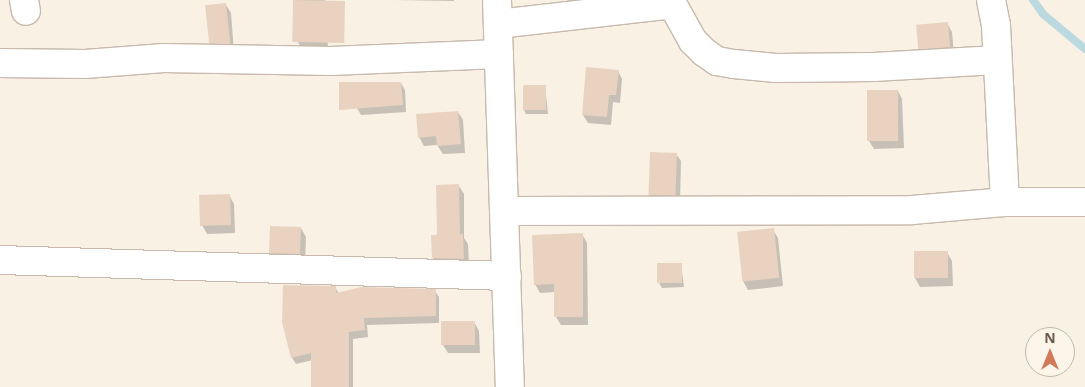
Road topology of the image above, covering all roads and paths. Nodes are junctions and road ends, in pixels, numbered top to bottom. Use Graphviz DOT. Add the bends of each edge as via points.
graph roads {
  1 [pos="991,0"];
  2 [pos="497,12"];
  3 [pos="499,54"];
  4 [pos="997,60"];
  5 [pos="0,63"];
  6 [pos="1005,202"];
  7 [pos="1085,202"];
  8 [pos="505,210"];
  9 [pos="0,260"];
  10 [pos="508,276"];
  11 [pos="510,387"];
  1 -- 4 [label="street"];
  2 -- 3 [label="street"];
  2 -- 4 [label="street" via="666,5 674,7 693,41 704,52 717,61 734,64 776,68"];
  3 -- 5 [label="street" via="331,61 164,58 85,64"];
  3 -- 8 [label="street"];
  4 -- 6 [label="street"];
  6 -- 7 [label="street"];
  6 -- 8 [label="street" via="912,210"];
  8 -- 10 [label="street"];
  9 -- 10 [label="street"];
  10 -- 11 [label="street"];
}
